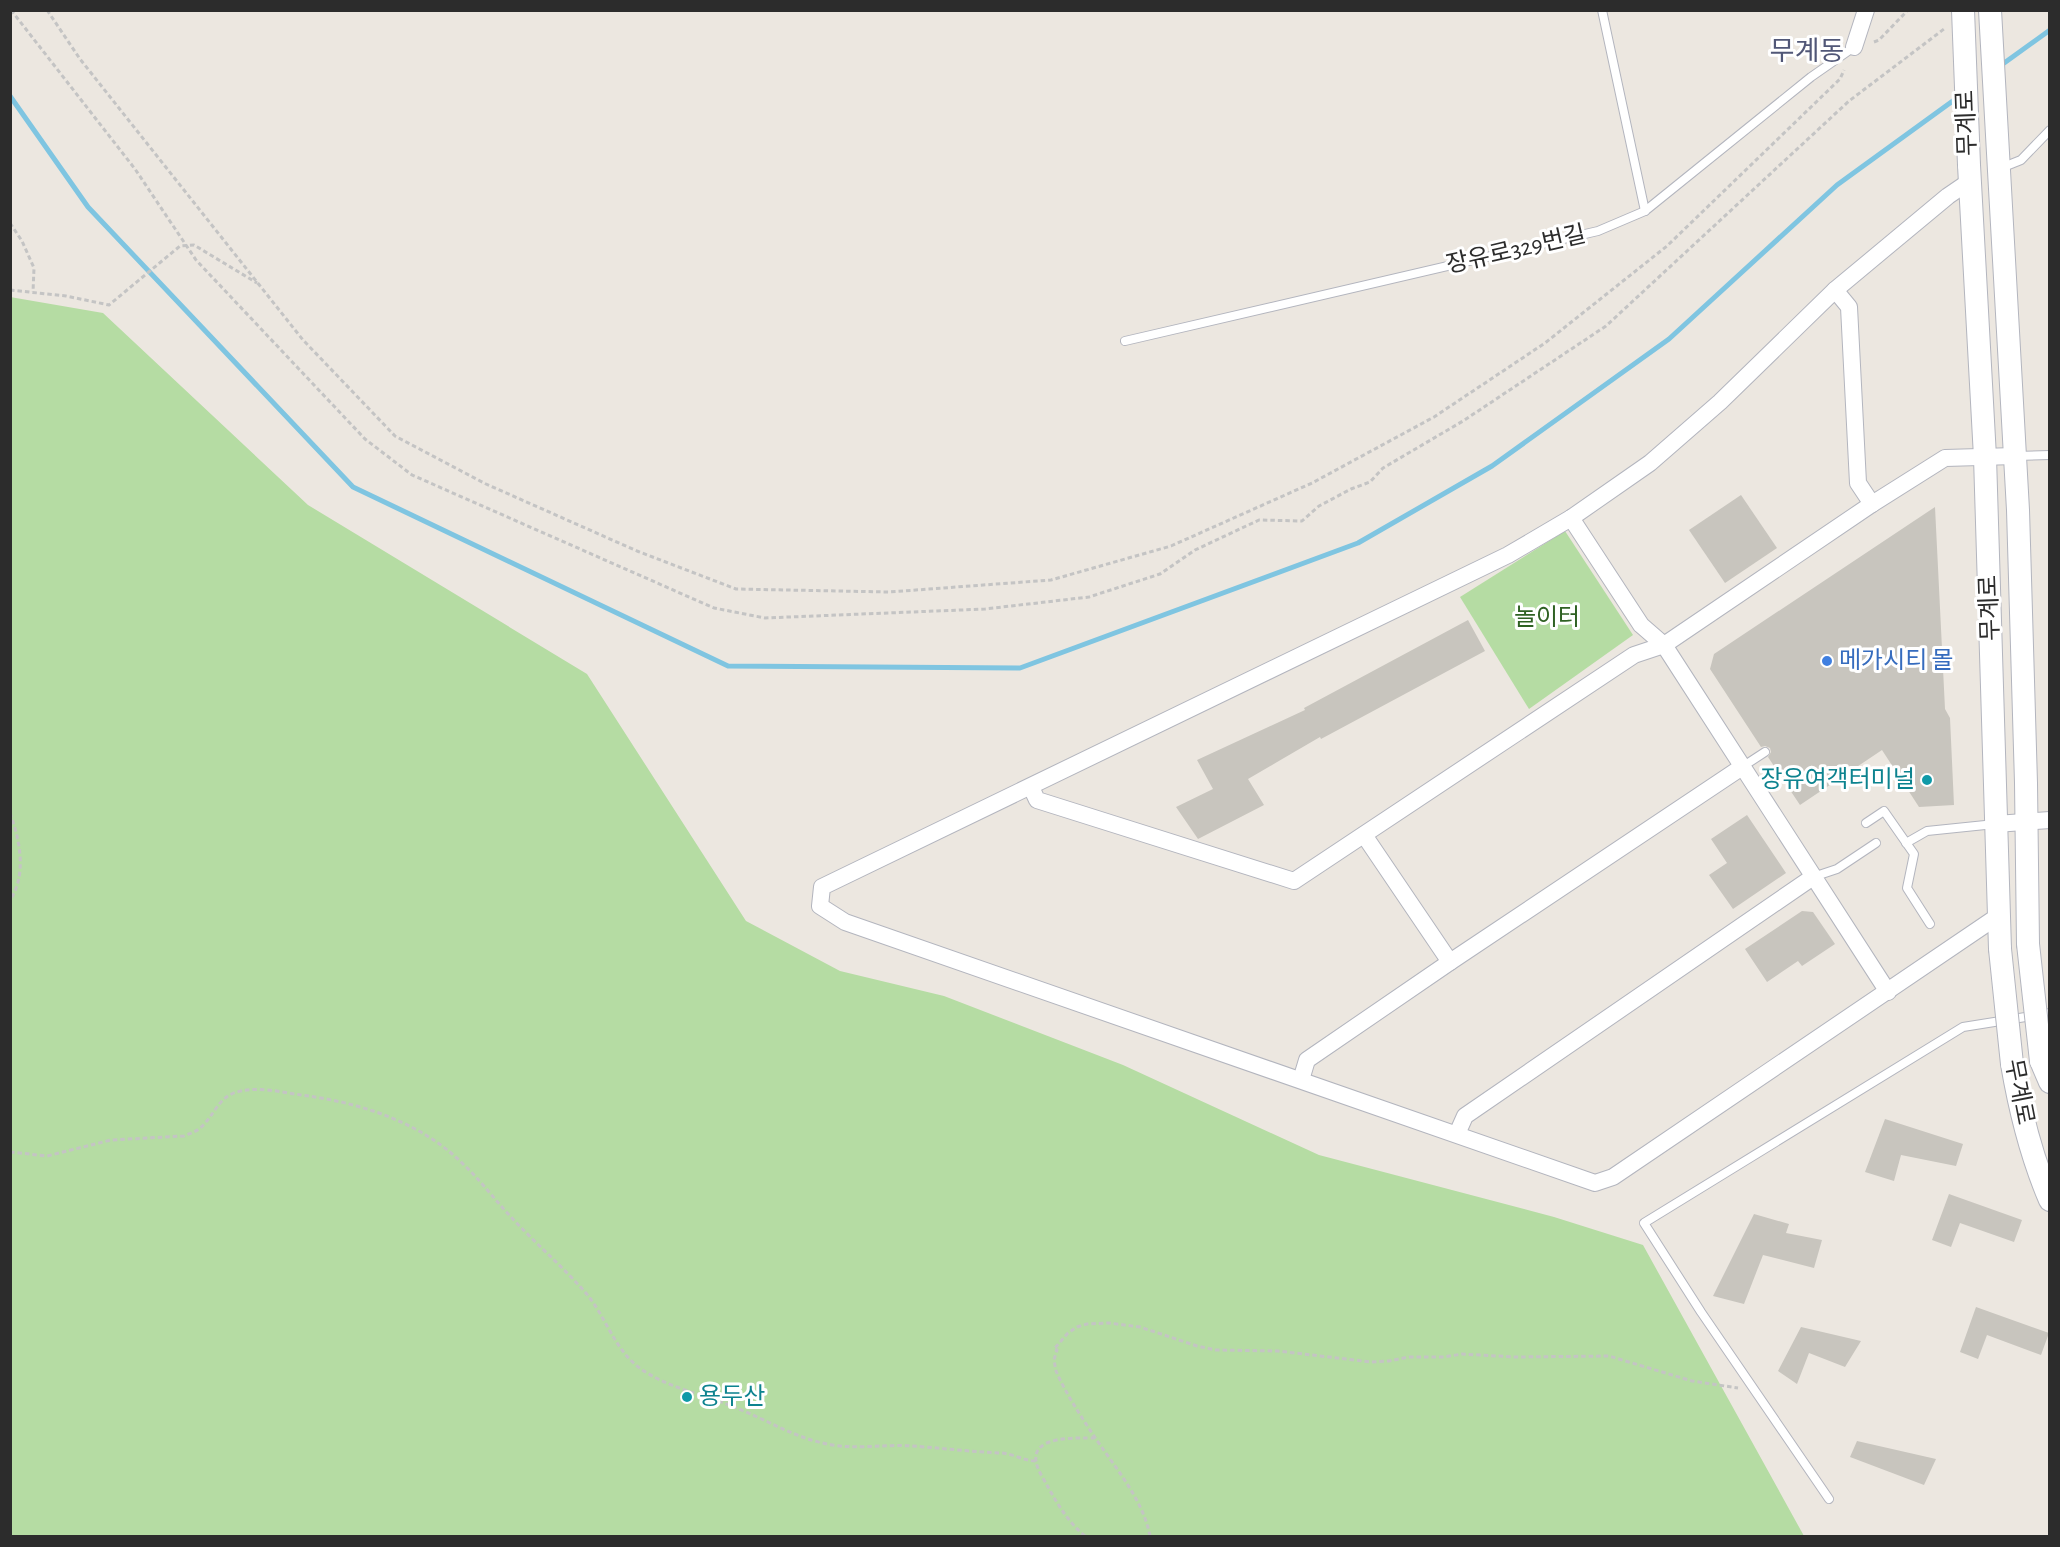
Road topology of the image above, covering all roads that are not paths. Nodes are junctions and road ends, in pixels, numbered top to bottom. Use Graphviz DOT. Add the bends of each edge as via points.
graph roads {
  1 [pos="1602,10"];
  2 [pos="1866,10"];
  3 [pos="1963,10"];
  4 [pos="1990,10"];
  5 [pos="1854,47"];
  6 [pos="2049,130"];
  7 [pos="1998,169"];
  8 [pos="1969,173"];
  9 [pos="1646,211"];
  10 [pos="1835,290"];
  11 [pos="1125,341"];
  12 [pos="2049,455"];
  13 [pos="2014,456"];
  14 [pos="1985,457"];
  15 [pos="1872,504"];
  16 [pos="1571,518"];
  17 [pos="1664,645"];
  18 [pos="1765,752"];
  19 [pos="1742,767"];
  20 [pos="1031,787"];
  21 [pos="2049,820"];
  22 [pos="2026,822"];
  23 [pos="1866,823"];
  24 [pos="1996,824"];
  25 [pos="1364,835"];
  26 [pos="1875,843"];
  27 [pos="1906,843"];
  28 [pos="1813,877"];
  29 [pos="1998,916"];
  30 [pos="1930,924"];
  31 [pos="1450,962"];
  32 [pos="1888,992"];
  33 [pos="2049,1013"];
  34 [pos="1301,1080"];
  35 [pos="2049,1082"];
  36 [pos="1457,1134"];
  37 [pos="2049,1200"];
  38 [pos="1829,1499"];
  1 -- 9 [label="lane"];
  2 -- 5 [label="street"];
  3 -- 8 [label="main road, 무계로, bridge"];
  4 -- 7 [label="main road, 무계로"];
  5 -- 9 [label="lane, 장유로329번길"];
  6 -- 7 [label="lane" via="2021,160"];
  7 -- 13 [label="main road, 무계로"];
  8 -- 10 [label="street"];
  8 -- 14 [label="main road, 무계로"];
  9 -- 11 [label="lane, 장유로329번길" via="1598,231"];
  10 -- 15 [label="street" via="1849,307 1858,483"];
  10 -- 16 [label="street" via="1720,402 1659,455"];
  12 -- 13 [label="lane"];
  13 -- 14 [label="street"];
  13 -- 22 [label="main road, 무계로"];
  14 -- 15 [label="street" via="1945,458"];
  14 -- 24 [label="main road, 무계로"];
  15 -- 17 [label="street"];
  16 -- 17 [label="street" via="1641,625"];
  16 -- 20 [label="street" via="1508,555"];
  17 -- 19 [label="street"];
  17 -- 25 [label="street" via="1634,655"];
  18 -- 19 [label="lane"];
  19 -- 28 [label="street"];
  19 -- 31 [label="street"];
  20 -- 25 [label="street" via="1037,800 1294,881"];
  20 -- 34 [label="street" via="822,887 820,906 845,922"];
  21 -- 22 [label="street"];
  22 -- 24 [label="street"];
  22 -- 35 [label="main road, 무계로, bridge" via="2028,944 2042,1061"];
  23 -- 27 [label="lane" via="1884,811"];
  24 -- 27 [label="lane" via="1927,831"];
  24 -- 29 [label="main road, 무계로"];
  25 -- 31 [label="street"];
  26 -- 28 [label="lane" via="1837,869"];
  27 -- 30 [label="lane" via="1914,855 1907,888"];
  28 -- 32 [label="street"];
  28 -- 36 [label="street" via="1465,1116"];
  29 -- 32 [label="street"];
  29 -- 37 [label="main road, 무계로, bridge" via="2018,1099 2036,1168"];
  31 -- 34 [label="street" via="1307,1060"];
  32 -- 36 [label="street" via="1612,1178 1595,1183"];
  33 -- 38 [label="lane" via="1964,1027 1644,1223"];
  34 -- 36 [label="street"];
}
